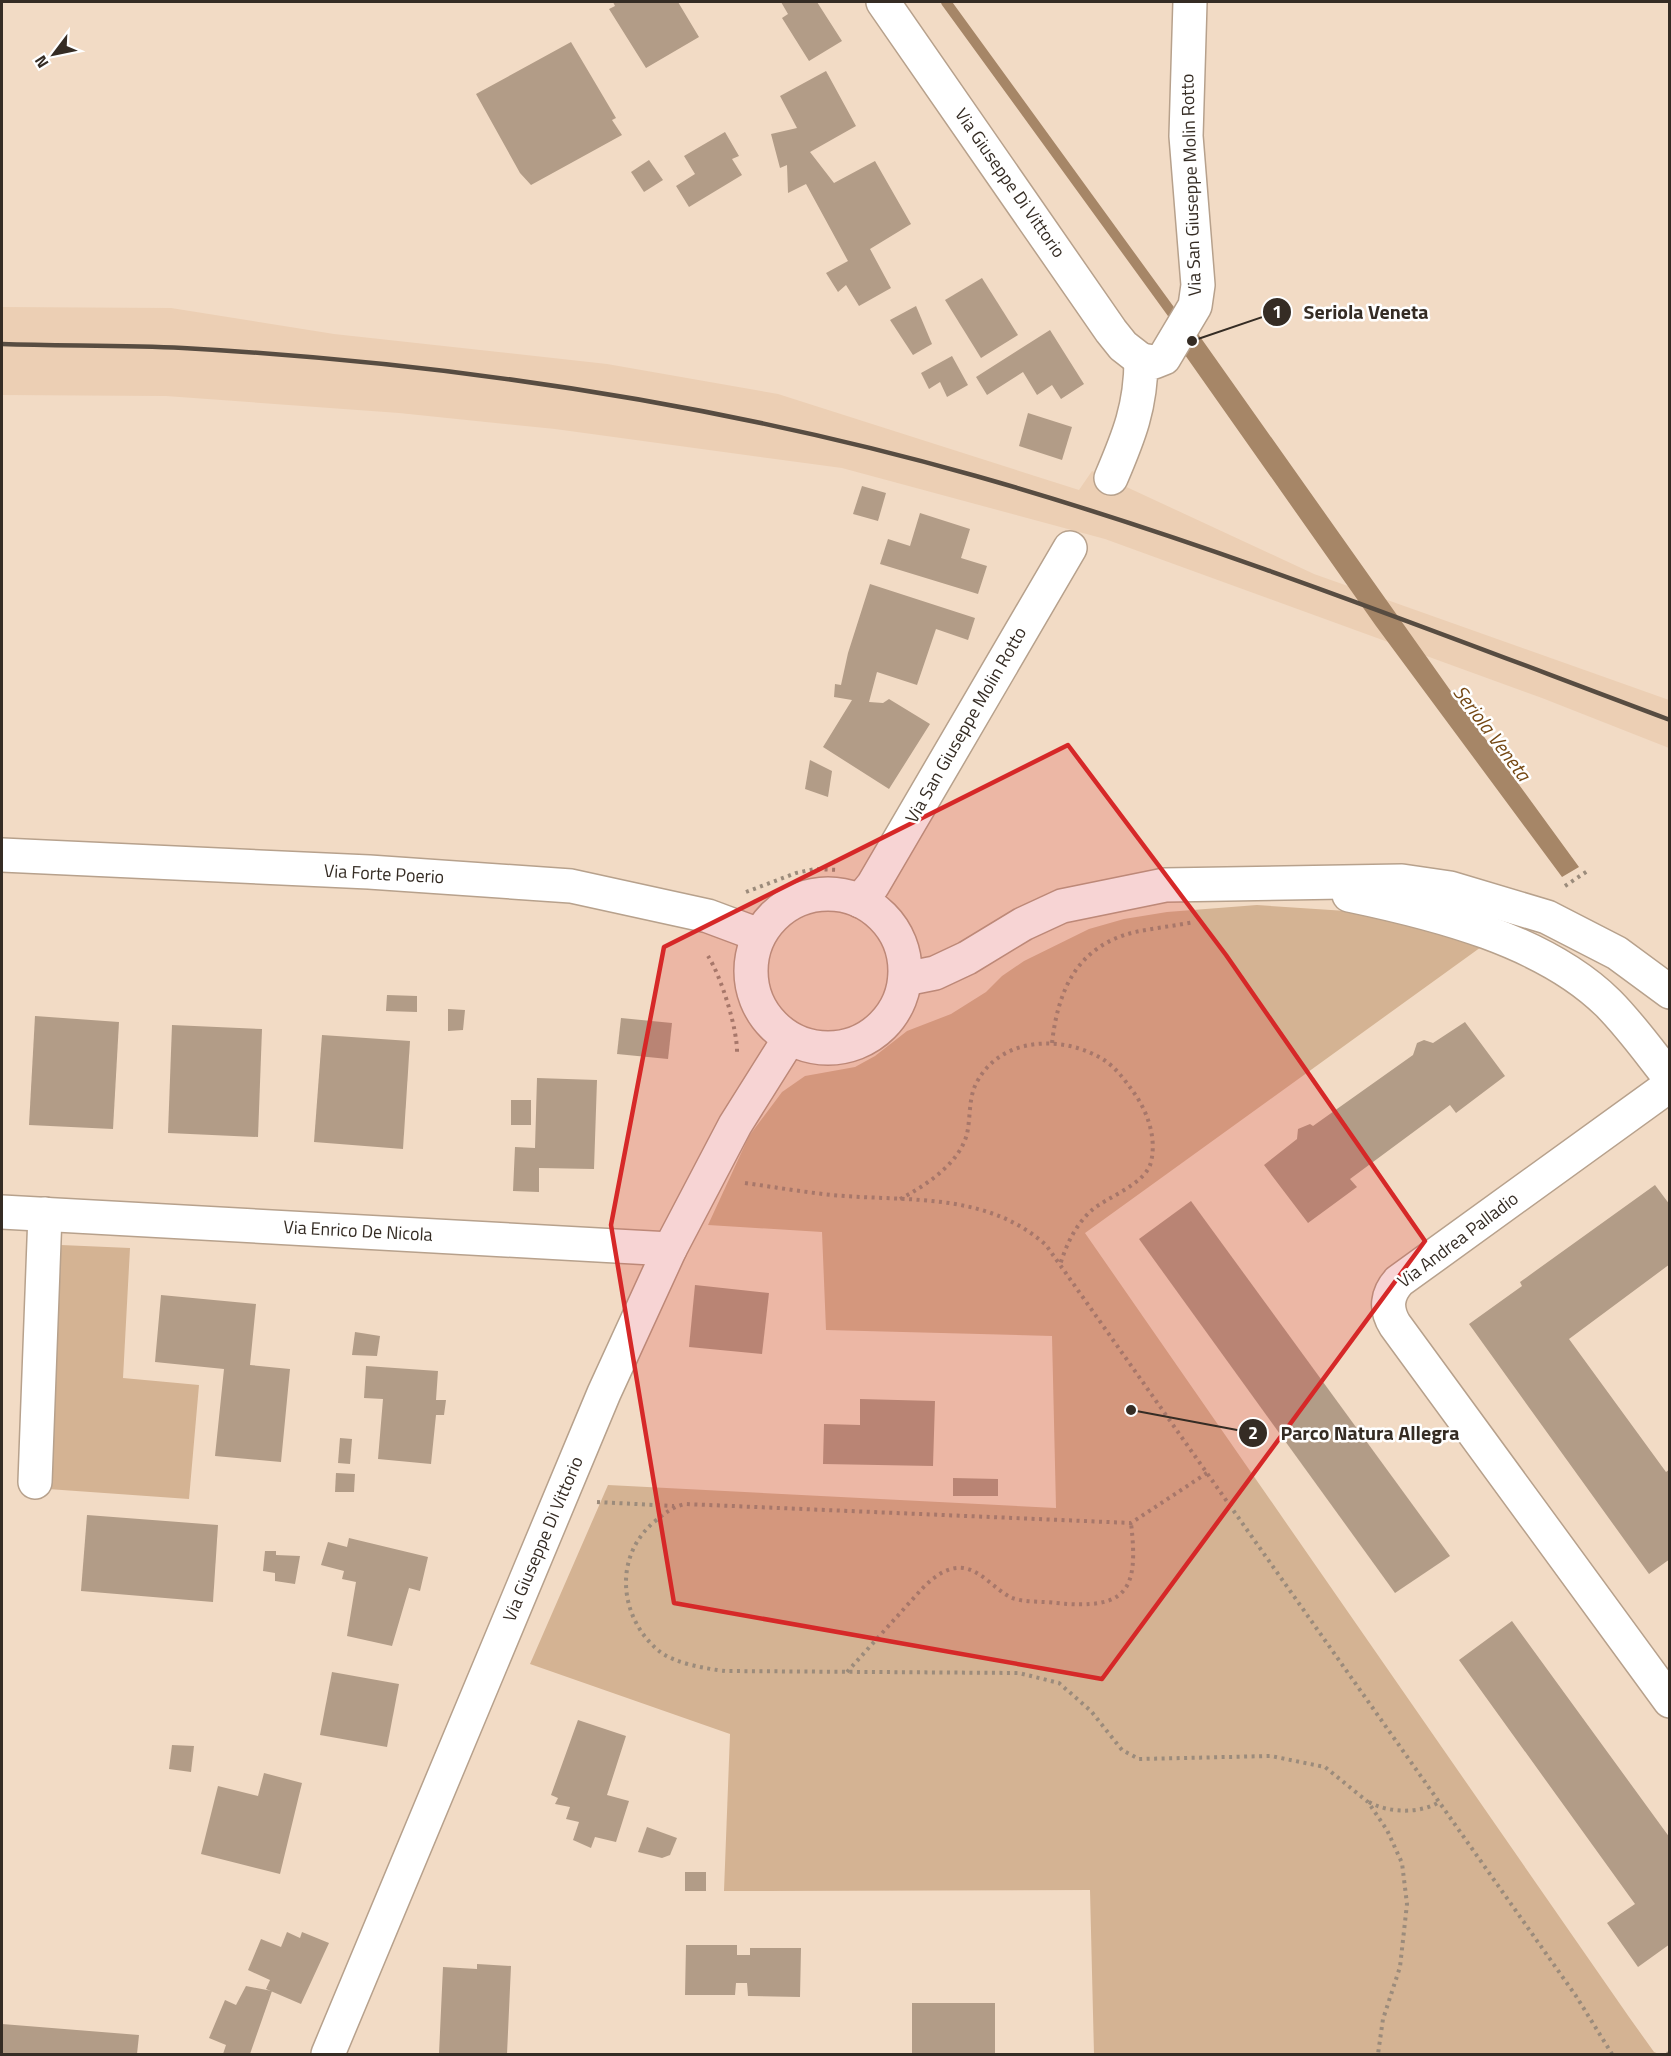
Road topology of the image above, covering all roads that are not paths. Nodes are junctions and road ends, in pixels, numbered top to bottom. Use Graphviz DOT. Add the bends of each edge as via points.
graph roads {
  1 [pos="883,2"];
  2 [pos="1190,2"];
  3 [pos="1152,359"];
  4 [pos="1112,478"];
  5 [pos="1070,548"];
  6 [pos="2,855"];
  7 [pos="1294,883"];
  8 [pos="860,901"];
  9 [pos="759,935"];
  10 [pos="905,979"];
  11 [pos="1670,992"];
  12 [pos="789,1039"];
  13 [pos="1670,1078"];
  14 [pos="1670,1085"];
  15 [pos="2,1212"];
  16 [pos="45,1214"];
  17 [pos="670,1249"];
  18 [pos="34,1482"];
  19 [pos="1670,1701"];
  20 [pos="328,2055"];
  1 -- 3 [label="street, Via Giuseppe Di Vittorio" via="1111,331 1123,346"];
  2 -- 3 [label="street, Via San Giuseppe Molin Rotto" via="1186,136 1198,285 1195,306"];
  3 -- 4 [label="street" via="1134,424"];
  5 -- 8 [label="street, Via San Giuseppe Molin Rotto"];
  6 -- 9 [label="street, Via Forte Poerio" via="571,886 708,916"];
  7 -- 10 [label="street" via="1165,885 1062,906 935,973"];
  7 -- 11 [label="street" via="1402,881 1450,888 1547,917 1583,934 1617,953"];
  7 -- 13 [label="street" via="1455,921 1552,963 1608,1003"];
  8 -- 9 [label="street" via="833,894 807,896 783,908"];
  8 -- 10 [label="street" via="879,913 896,935 903,952"];
  9 -- 12 [label="street" via="750,972 755,998 767,1019"];
  10 -- 12 [label="street" via="895,1012 876,1033 855,1045 837,1049 804,1046"];
  12 -- 17 [label="street, Via Giuseppe Di Vittorio" via="735,1125"];
  14 -- 19 [label="street, Via Andrea Palladio" via="1399,1281 1388,1302 1390,1318"];
  15 -- 16 [label="street, Via Enrico De Nicola"];
  16 -- 17 [label="street, Via Enrico De Nicola"];
  16 -- 18 [label="street"];
  17 -- 20 [label="street, Via Giuseppe Di Vittorio" via="604,1393"];
}
